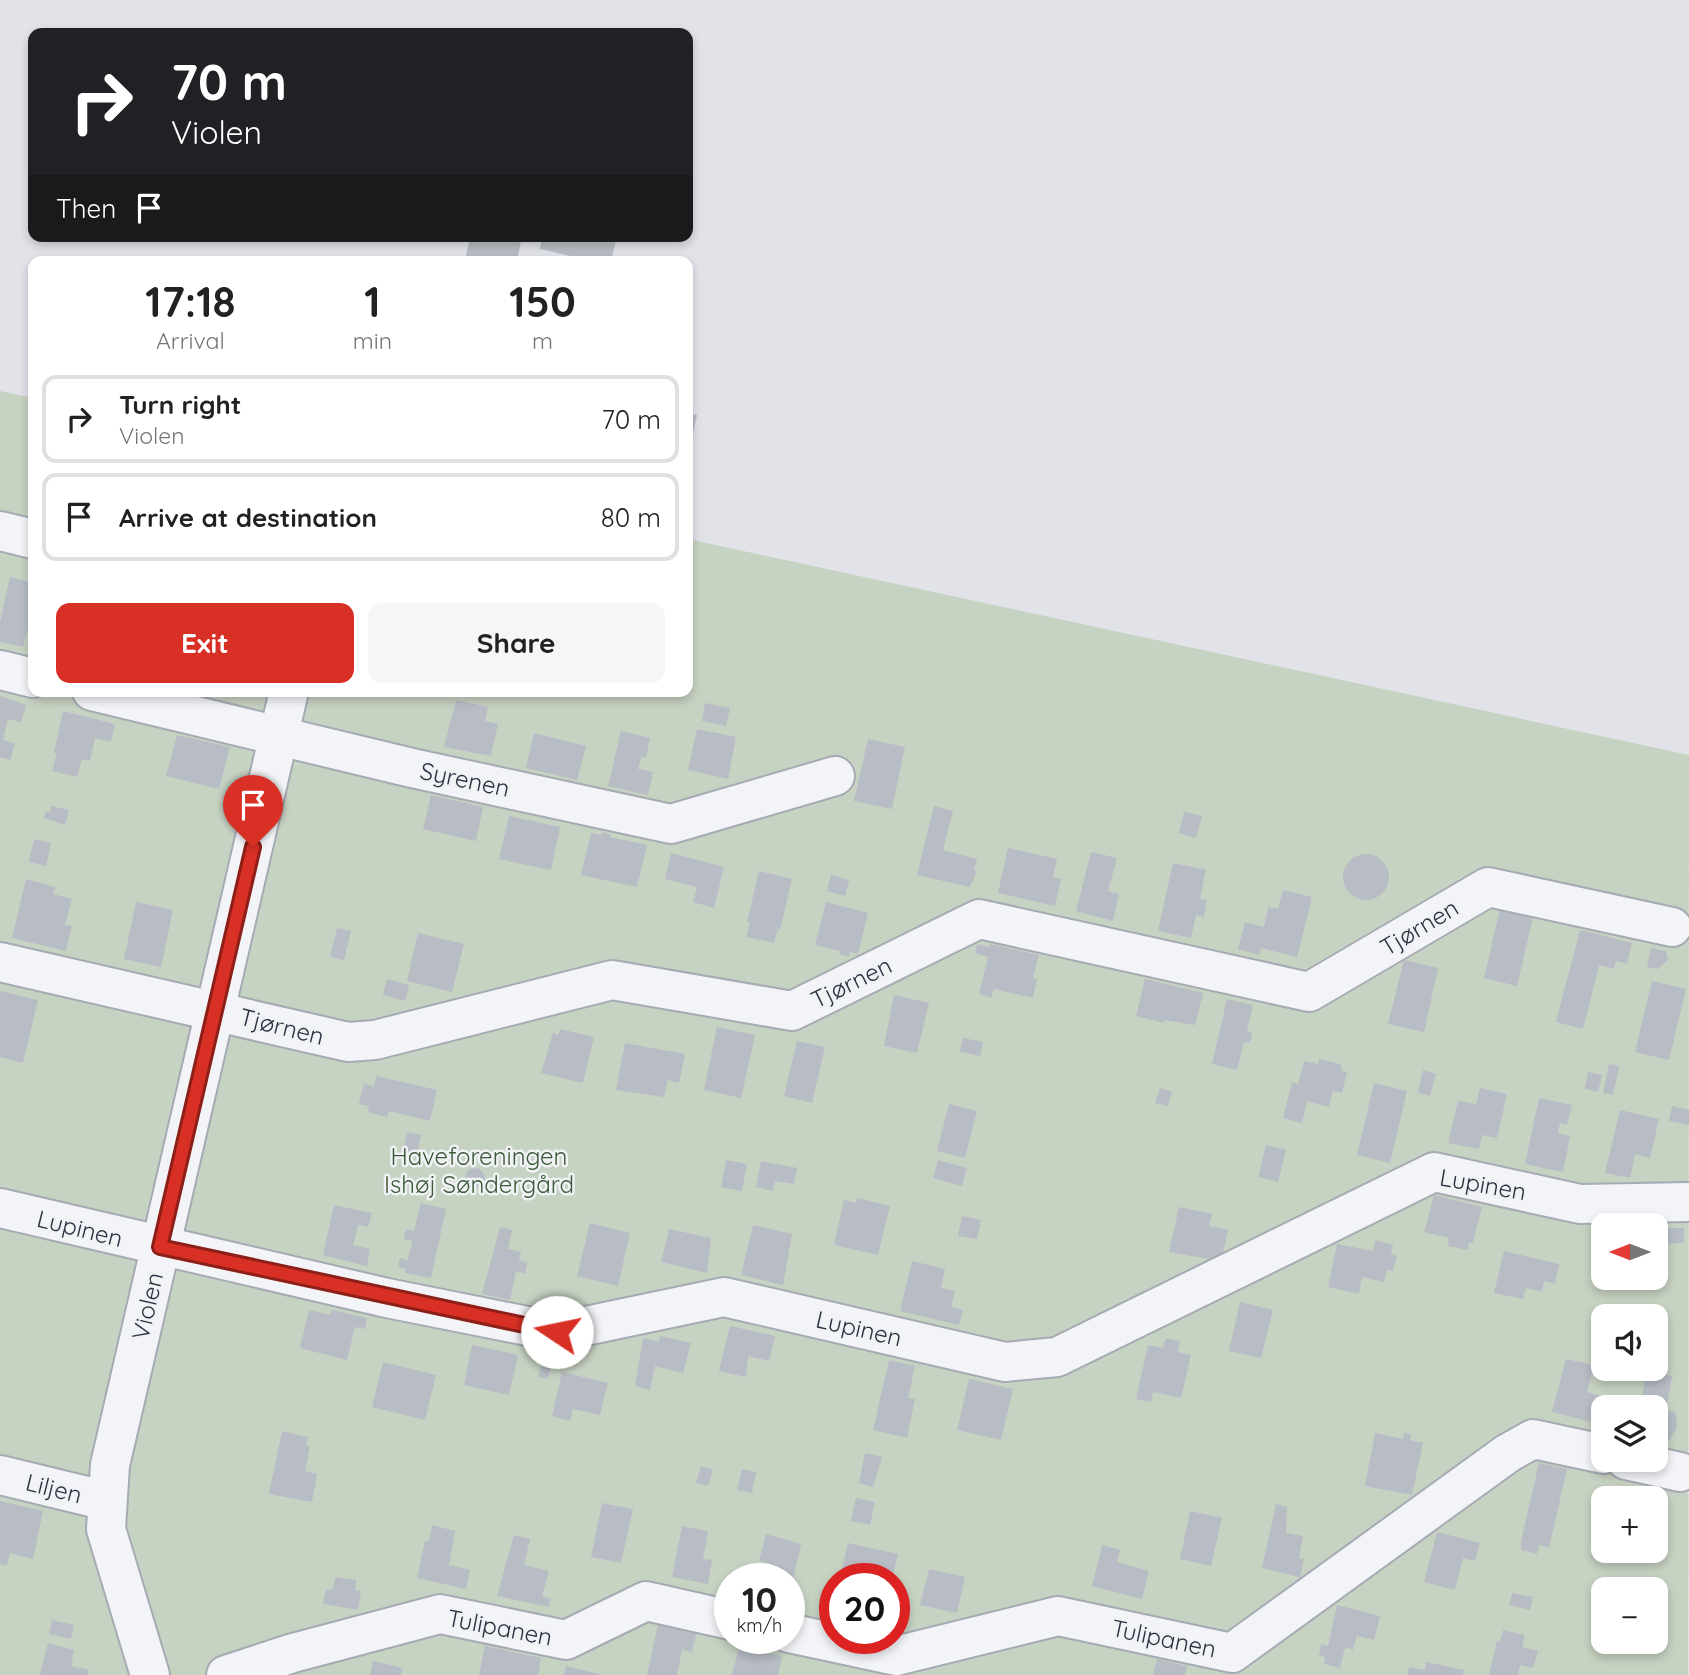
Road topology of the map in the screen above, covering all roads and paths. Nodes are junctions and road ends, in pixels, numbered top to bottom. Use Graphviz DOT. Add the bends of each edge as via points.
graph roads {
  1 [pos="0,531"];
  2 [pos="28,538"];
  3 [pos="0,670"];
  4 [pos="28,677"];
  5 [pos="117,697"];
  6 [pos="288,697"];
  7 [pos="279,736"];
  8 [pos="835,776"];
  9 [pos="1672,926"];
  10 [pos="0,962"];
  11 [pos="216,1010"];
  12 [pos="1689,1202"];
  13 [pos="0,1208"];
  14 [pos="160,1247"];
  15 [pos="1591,1451"];
  16 [pos="1668,1469"];
  17 [pos="1680,1472"];
  18 [pos="0,1475"];
  19 [pos="107,1501"];
  20 [pos="714,1616"];
  21 [pos="805,1636"];
  22 [pos="150,1675"];
  23 [pos="226,1675"];
  1 -- 2 [label="lane"];
  3 -- 4 [label="lane"];
  5 -- 7 [label="lane, Syrenen"];
  6 -- 7 [label="lane, Violen"];
  7 -- 8 [label="lane, Syrenen" via="671,824"];
  7 -- 11 [label="lane, Violen"];
  9 -- 11 [label="lane, Tjørnen" via="1488,887 1309,992 979,919 792,1011 612,980 375,1040 348,1042"];
  10 -- 11 [label="lane, Tjørnen"];
  11 -- 14 [label="lane, Violen"];
  12 -- 14 [label="lane, Lupinen" via="1580,1204 1434,1172 1057,1357 1005,1362 723,1297 557,1332"];
  13 -- 14 [label="lane, Lupinen"];
  14 -- 19 [label="lane, Violen" via="110,1465"];
  15 -- 21 [label="lane, Tulipanen" via="1533,1439 1508,1453 1232,1653 1058,1616 897,1656"];
  16 -- 17 [label="lane"];
  18 -- 19 [label="lane, Liljen"];
  19 -- 22 [label="lane, Violen" via="106,1529"];
  20 -- 23 [label="lane, Tulipanen" via="646,1601 566,1640 440,1614"];
}
